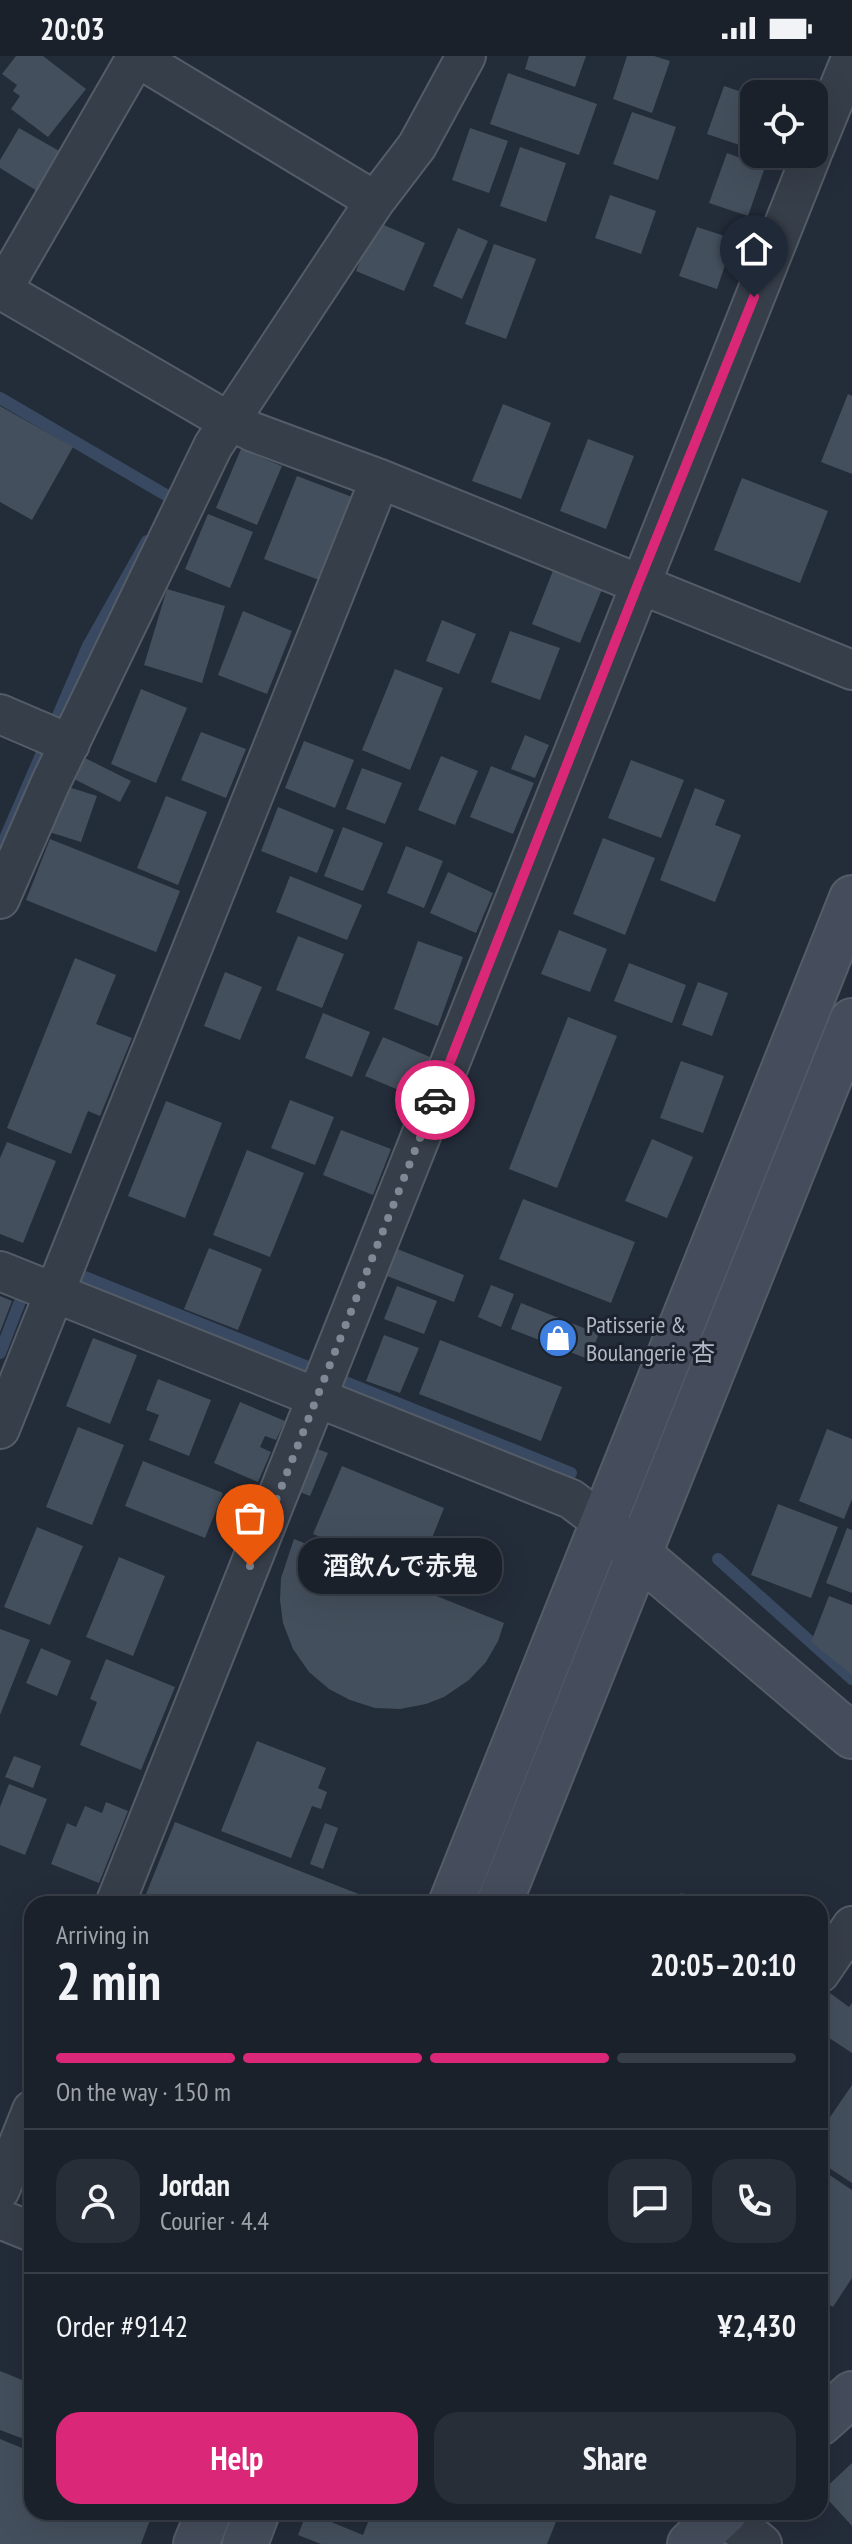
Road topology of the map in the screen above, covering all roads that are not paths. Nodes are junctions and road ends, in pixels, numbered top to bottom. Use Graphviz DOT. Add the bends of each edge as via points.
graph roads {
  1 [pos="136,56"];
  2 [pos="466,56"];
  3 [pos="852,56"];
  4 [pos="828,115"];
  5 [pos="807,168"];
  6 [pos="368,196"];
  7 [pos="1,290"];
  8 [pos="221,416"];
  9 [pos="380,479"];
  10 [pos="638,584"];
  11 [pos="852,670"];
  12 [pos="0,714"];
  13 [pos="56,738"];
  14 [pos="852,898"];
  15 [pos="0,899"];
  16 [pos="852,1021"];
  17 [pos="0,1271"];
  18 [pos="54,1293"];
  19 [pos="323,1384"];
  20 [pos="0,1429"];
  21 [pos="603,1523"];
  22 [pos="638,1553"];
  23 [pos="852,1736"];
  24 [pos="118,1896"];
  25 [pos="454,1896"];
  26 [pos="502,1896"];
  27 [pos="852,1926"];
  28 [pos="828,1961"];
  29 [pos="24,2130"];
  30 [pos="0,2190"];
  31 [pos="0,2219"];
  32 [pos="24,2229"];
  33 [pos="852,2394"];
  34 [pos="828,2416"];
  35 [pos="206,2520"];
  36 [pos="254,2520"];
  37 [pos="712,2521"];
  38 [pos="196,2544"];
  39 [pos="245,2544"];
  40 [pos="762,2544"];
  1 -- 6 [label="street"];
  1 -- 7 [label="street"];
  2 -- 6 [label="street" via="417,146"];
  3 -- 4 [label="street"];
  5 -- 10 [label="street"];
  6 -- 8 [label="street"];
  7 -- 8 [label="street"];
  8 -- 9 [label="street"];
  8 -- 13 [label="street" via="213,446"];
  9 -- 10 [label="street"];
  9 -- 18 [label="street"];
  10 -- 11 [label="street"];
  10 -- 19 [label="street"];
  12 -- 13 [label="street"];
  13 -- 15 [label="street"];
  14 -- 21 [label="street"];
  16 -- 22 [label="street"];
  17 -- 18 [label="street"];
  18 -- 19 [label="street"];
  18 -- 20 [label="street"];
  19 -- 21 [label="street" via="571,1499"];
  19 -- 24 [label="street"];
  21 -- 22 [label="street"];
  21 -- 25 [label="street"];
  22 -- 23 [label="street"];
  22 -- 26 [label="street"];
  27 -- 28 [label="street"];
  29 -- 30 [label="street"];
  31 -- 32 [label="street"];
  33 -- 34 [label="street"];
  35 -- 38 [label="street"];
  36 -- 39 [label="street"];
  37 -- 40 [label="street"];
}
